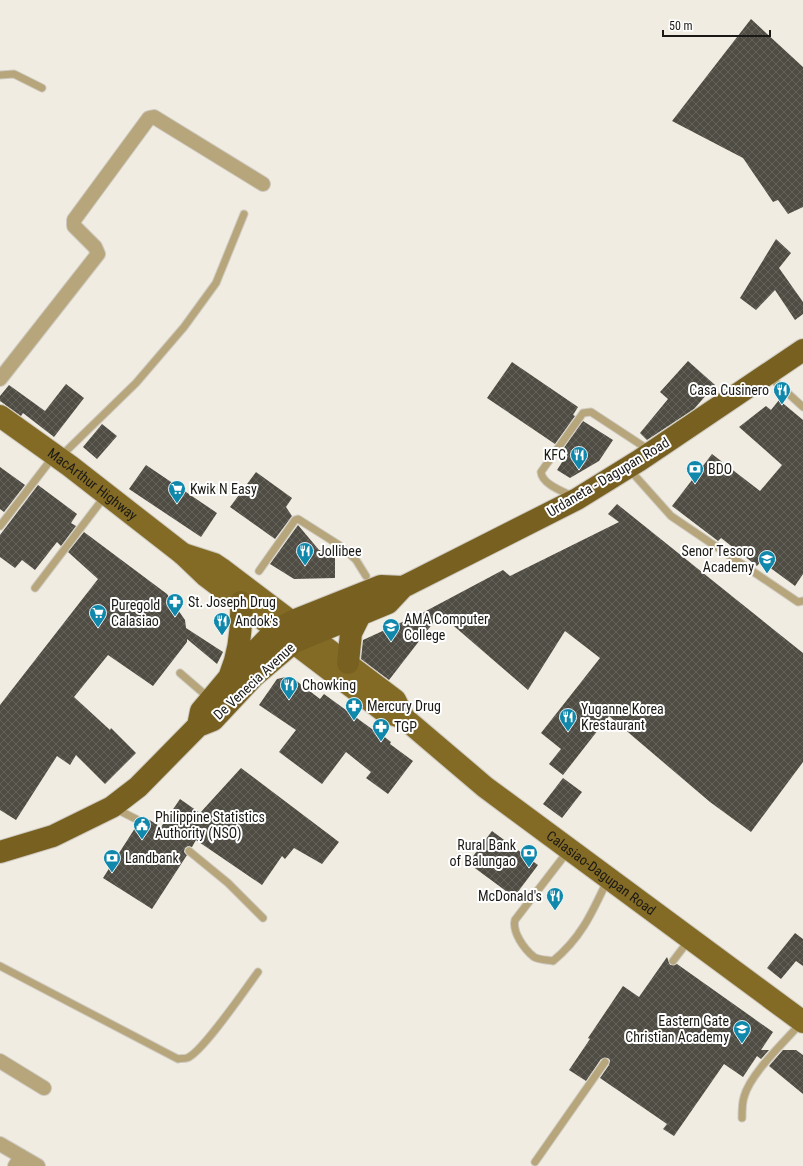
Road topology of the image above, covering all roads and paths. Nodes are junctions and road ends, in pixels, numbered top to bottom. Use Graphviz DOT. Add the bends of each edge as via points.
graph roads {
  1 [pos="0,75"];
  2 [pos="42,88"];
  3 [pos="263,184"];
  4 [pos="244,214"];
  5 [pos="803,350"];
  6 [pos="767,374"];
  7 [pos="0,379"];
  8 [pos="803,407"];
  9 [pos="0,416"];
  10 [pos="652,452"];
  11 [pos="56,456"];
  12 [pos="628,467"];
  13 [pos="106,494"];
  14 [pos="577,499"];
  15 [pos="0,526"];
  16 [pos="184,554"];
  17 [pos="259,571"];
  18 [pos="366,576"];
  19 [pos="403,587"];
  20 [pos="35,588"];
  21 [pos="803,601"];
  22 [pos="241,602"];
  23 [pos="360,615"];
  24 [pos="293,632"];
  25 [pos="348,663"];
  26 [pos="180,673"];
  27 [pos="228,680"];
  28 [pos="211,699"];
  29 [pos="404,718"];
  30 [pos="198,726"];
  31 [pos="112,807"];
  32 [pos="140,820"];
  33 [pos="570,849"];
  34 [pos="189,851"];
  35 [pos="0,852"];
  36 [pos="609,877"];
  37 [pos="263,918"];
  38 [pos="691,938"];
  39 [pos="673,961"];
  40 [pos="0,966"];
  41 [pos="258,972"];
  42 [pos="803,1022"];
  43 [pos="0,1062"];
  44 [pos="605,1062"];
  45 [pos="44,1088"];
  46 [pos="742,1118"];
  47 [pos="0,1144"];
  48 [pos="18,1161"];
  49 [pos="535,1162"];
  50 [pos="38,1166"];
  1 -- 2 [label="lane" via="14,74"];
  3 -- 7 [label="street" via="154,117 149,118 74,220 74,226 96,247 98,254"];
  4 -- 11 [label="lane" via="216,283 184,327 136,383"];
  5 -- 6 [label="highway, Urdaneta - Dagupan Road"];
  6 -- 8 [label="lane"];
  6 -- 10 [label="highway, Urdaneta - Dagupan Road"];
  9 -- 11 [label="main road, MacArthur Highway"];
  10 -- 12 [label="highway, Urdaneta - Dagupan Road"];
  10 -- 14 [label="lane" via="592,412 583,412 541,472 546,482"];
  11 -- 13 [label="main road, MacArthur Highway"];
  11 -- 15 [label="lane"];
  12 -- 14 [label="highway, Urdaneta - Dagupan Road"];
  12 -- 21 [label="lane" via="671,516 798,602"];
  13 -- 16 [label="main road, MacArthur Highway"];
  13 -- 20 [label="lane"];
  14 -- 19 [label="highway, Urdaneta - Dagupan Road"];
  16 -- 22 [label="main road, MacArthur Highway" via="206,576"];
  16 -- 24 [label="main road, MacArthur Highway" via="214,564 223,570"];
  17 -- 18 [label="lane" via="298,519 345,550 356,560"];
  19 -- 23 [label="highway, Urdaneta - Dagupan Road" via="388,603"];
  19 -- 24 [label="highway, Urdaneta - Dagupan Road" via="381,586"];
  22 -- 24 [label="main road, MacArthur Highway"];
  22 -- 27 [label="highway" via="240,643"];
  23 -- 24 [label="highway, Urdaneta - Dagupan Road"];
  23 -- 25 [label="highway" via="351,633"];
  24 -- 25 [label="main road, Calasiao-Dagupan Road"];
  24 -- 27 [label="highway, De Venecia Avenue"];
  24 -- 29 [label="main road, Calasiao-Dagupan Road" via="384,712"];
  24 -- 30 [label="highway, De Venecia Avenue" via="213,720"];
  25 -- 29 [label="main road, Calasiao-Dagupan Road" via="395,700"];
  26 -- 28 [label="lane"];
  27 -- 28 [label="highway, De Venecia Avenue"];
  28 -- 30 [label="highway, De Venecia Avenue" via="201,711"];
  29 -- 33 [label="main road, Calasiao-Dagupan Road" via="486,787"];
  30 -- 31 [label="highway, De Venecia Avenue" via="138,787"];
  31 -- 32 [label="lane"];
  31 -- 35 [label="highway, De Venecia Avenue" via="53,836"];
  33 -- 36 [label="main road, Calasiao-Dagupan Road"];
  33 -- 36 [label="lane" via="515,920 513,928 516,935 534,957 553,961 569,948 589,919"];
  34 -- 37 [label="lane" via="228,883"];
  36 -- 38 [label="main road, Calasiao-Dagupan Road"];
  38 -- 39 [label="lane"];
  38 -- 42 [label="main road, Calasiao-Dagupan Road"];
  40 -- 41 [label="lane" via="178,1058 192,1055 208,1039"];
  42 -- 46 [label="lane" via="748,1086"];
  43 -- 45 [label="street"];
  44 -- 49 [label="lane"];
  47 -- 48 [label="street"];
  48 -- 50 [label="street"];
}
